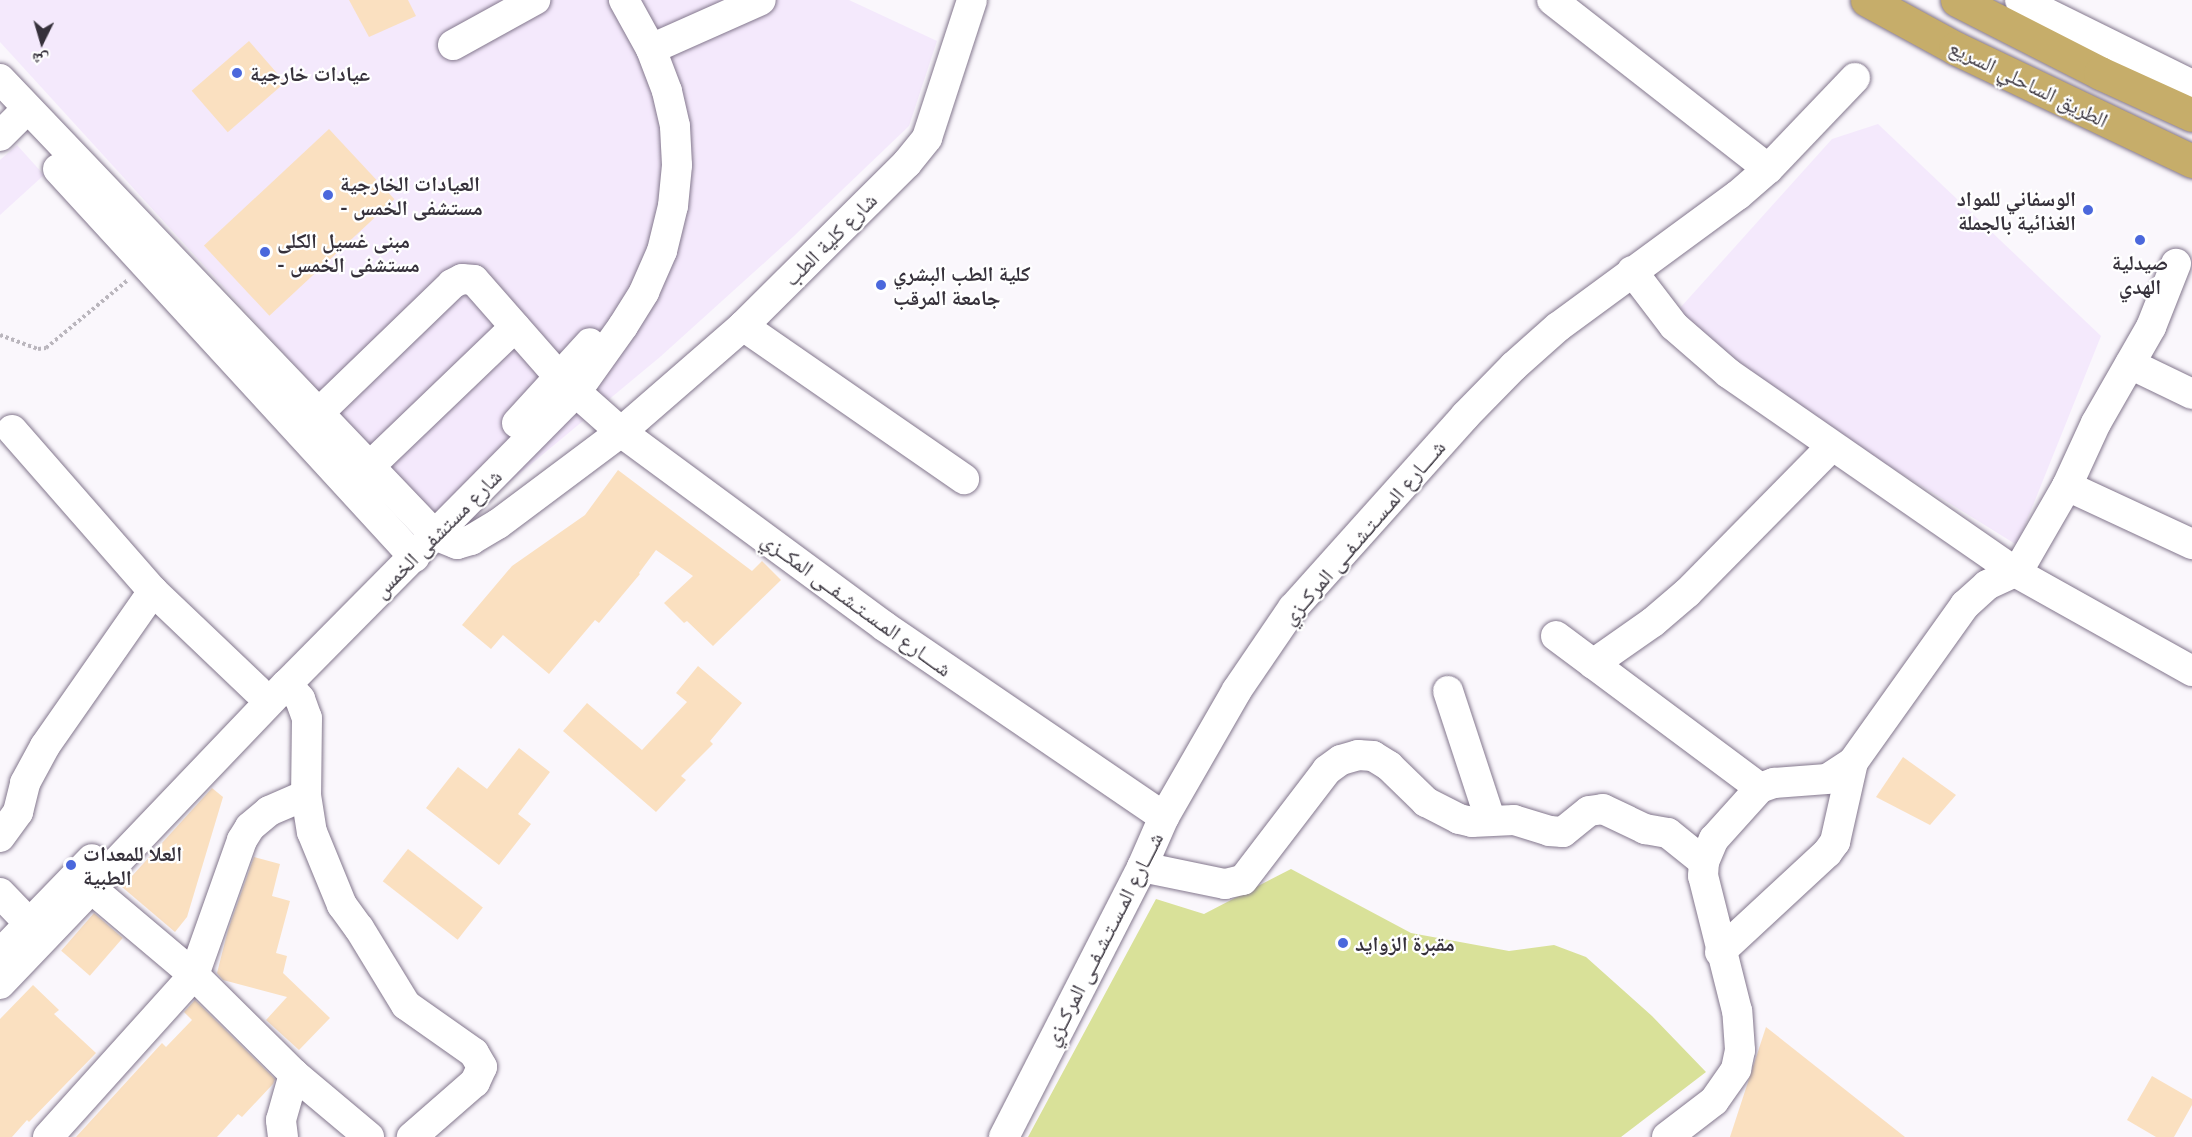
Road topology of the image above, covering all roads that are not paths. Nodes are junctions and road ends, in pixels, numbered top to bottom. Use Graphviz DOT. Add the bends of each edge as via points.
graph roads {
  1 [pos="536,0"];
  2 [pos="608,0"];
  3 [pos="624,0"];
  4 [pos="761,0"];
  5 [pos="972,0"];
  6 [pos="1552,0"];
  7 [pos="1868,0"];
  8 [pos="1957,0"];
  9 [pos="2020,0"];
  10 [pos="453,45"];
  11 [pos="651,49"];
  12 [pos="1855,78"];
  13 [pos="0,79"];
  14 [pos="2192,85"];
  15 [pos="2192,115"];
  16 [pos="10,117"];
  17 [pos="2192,161"];
  18 [pos="1768,170"];
  19 [pos="2176,264"];
  20 [pos="1632,271"];
  21 [pos="743,326"];
  22 [pos="515,327"];
  23 [pos="2130,364"];
  24 [pos="568,385"];
  25 [pos="2192,394"];
  26 [pos="310,422"];
  27 [pos="12,430"];
  28 [pos="621,432"];
  29 [pos="1832,446"];
  30 [pos="370,465"];
  31 [pos="964,479"];
  32 [pos="2067,486"];
  33 [pos="430,528"];
  34 [pos="2192,544"];
  35 [pos="407,550"];
  36 [pos="2015,572"];
  37 [pos="153,591"];
  38 [pos="1556,636"];
  39 [pos="1593,664"];
  40 [pos="2192,671"];
  41 [pos="287,684"];
  42 [pos="257,690"];
  43 [pos="1448,691"];
  44 [pos="1853,762"];
  45 [pos="1760,788"];
  46 [pos="306,795"];
  47 [pos="1164,817"];
  48 [pos="1490,819"];
  49 [pos="0,837"];
  50 [pos="1704,862"];
  51 [pos="1142,867"];
  52 [pos="92,889"];
  53 [pos="0,893"];
  54 [pos="29,923"];
  55 [pos="1720,952"];
  56 [pos="0,954"];
  57 [pos="194,975"];
  58 [pos="0,984"];
  59 [pos="294,1074"];
  60 [pos="48,1137"];
  61 [pos="284,1137"];
  62 [pos="369,1137"];
  63 [pos="412,1137"];
  64 [pos="1004,1137"];
  65 [pos="1667,1137"];
  1 -- 10 [label="street"];
  2 -- 24 [label="street, شارع مستشفى الخمس" via="639,58 653,95 661,128 658,204 648,246 631,285"];
  3 -- 11 [label="street, شارع مستشفى الخمس"];
  4 -- 11 [label="street"];
  5 -- 21 [label="street, شارع كلية الطب" via="927,138 907,163"];
  6 -- 18 [label="street"];
  7 -- 17 [label="highway, الطريق الساحلي السريع" via="1955,48"];
  8 -- 15 [label="highway, الطريق الساحلي السريع"];
  9 -- 14 [label="street"];
  11 -- 24 [label="street, شارع مستشفى الخمس" via="675,126 673,206 662,251 623,326"];
  12 -- 18 [label="street, شــــارع المـسـتـشـفــى المركــزي"];
  13 -- 16 [label="street"];
  16 -- 26 [label="street"];
  16 -- 26 [label="street" via="145,267"];
  18 -- 20 [label="street, شــــارع المـسـتـشـفــى المركــزي" via="1710,217"];
  19 -- 23 [label="street" via="2151,327"];
  20 -- 29 [label="street" via="1674,326 1706,356"];
  20 -- 47 [label="street, شــــارع المـسـتـشـفــى المركــزي" via="1514,366 1293,608 1237,690"];
  21 -- 28 [label="street, شارع كلية الطب"];
  21 -- 31 [label="street"];
  22 -- 24 [label="street, شــــارع المـسـتـشـفــى المكــزي"];
  22 -- 26 [label="street, شــــارع المـسـتـشـفــى المكــزي" via="478,284 468,279 457,280"];
  22 -- 30 [label="street"];
  23 -- 25 [label="street"];
  23 -- 32 [label="street" via="2096,423"];
  24 -- 28 [label="street, شــــارع المـسـتـشـفــى المكــزي"];
  24 -- 33 [label="street, شارع مستشفى الخمس"];
  26 -- 30 [label="street"];
  26 -- 35 [label="street"];
  27 -- 37 [label="street"];
  28 -- 33 [label="street, شارع كلية الطب" via="471,540 457,544"];
  28 -- 47 [label="street, شــــارع المـسـتـشـفــى المكــزي" via="884,626"];
  29 -- 36 [label="street"];
  29 -- 39 [label="street" via="1687,593"];
  30 -- 33 [label="street"];
  32 -- 34 [label="street"];
  32 -- 36 [label="street"];
  33 -- 35 [label="street, شارع مستشفى الخمس"];
  35 -- 41 [label="street, شارع مستشفى الخمس"];
  35 -- 42 [label="street, شارع مستشفى الخمس"];
  36 -- 40 [label="street"];
  36 -- 44 [label="street" via="1987,585 1965,605"];
  37 -- 42 [label="street"];
  37 -- 49 [label="street" via="45,746 25,783 18,812"];
  38 -- 39 [label="street"];
  39 -- 45 [label="street"];
  41 -- 46 [label="street" via="300,699 307,718"];
  41 -- 52 [label="street, شارع مستشفى الخمس"];
  42 -- 54 [label="street, شارع مستشفى الخمس"];
  43 -- 48 [label="street"];
  44 -- 45 [label="street" via="1827,779 1774,783"];
  44 -- 55 [label="street" via="1835,842"];
  45 -- 50 [label="street" via="1714,839"];
  46 -- 57 [label="street" via="268,811 250,827"];
  46 -- 63 [label="street" via="312,832 342,906 399,995 415,1014 474,1053 482,1067 475,1082"];
  47 -- 51 [label="street, شــــارع المـسـتـشـفــى المركــزي"];
  48 -- 50 [label="street" via="1514,820 1563,832 1589,811 1603,809 1645,829 1668,833"];
  48 -- 51 [label="street" via="1472,822 1437,809 1389,766 1373,756 1358,755 1327,770 1243,880 1225,884"];
  50 -- 55 [label="street" via="1703,876"];
  51 -- 64 [label="street, شــــارع المـسـتـشـفــى المركــزي"];
  52 -- 57 [label="street"];
  52 -- 58 [label="street, شارع مستشفى الخمس"];
  53 -- 54 [label="street"];
  54 -- 56 [label="street, شارع مستشفى الخمس"];
  55 -- 65 [label="street" via="1739,1028 1736,1069 1714,1101"];
  57 -- 59 [label="street"];
  57 -- 60 [label="street"];
  59 -- 61 [label="street" via="281,1120"];
  59 -- 62 [label="street"];
}
